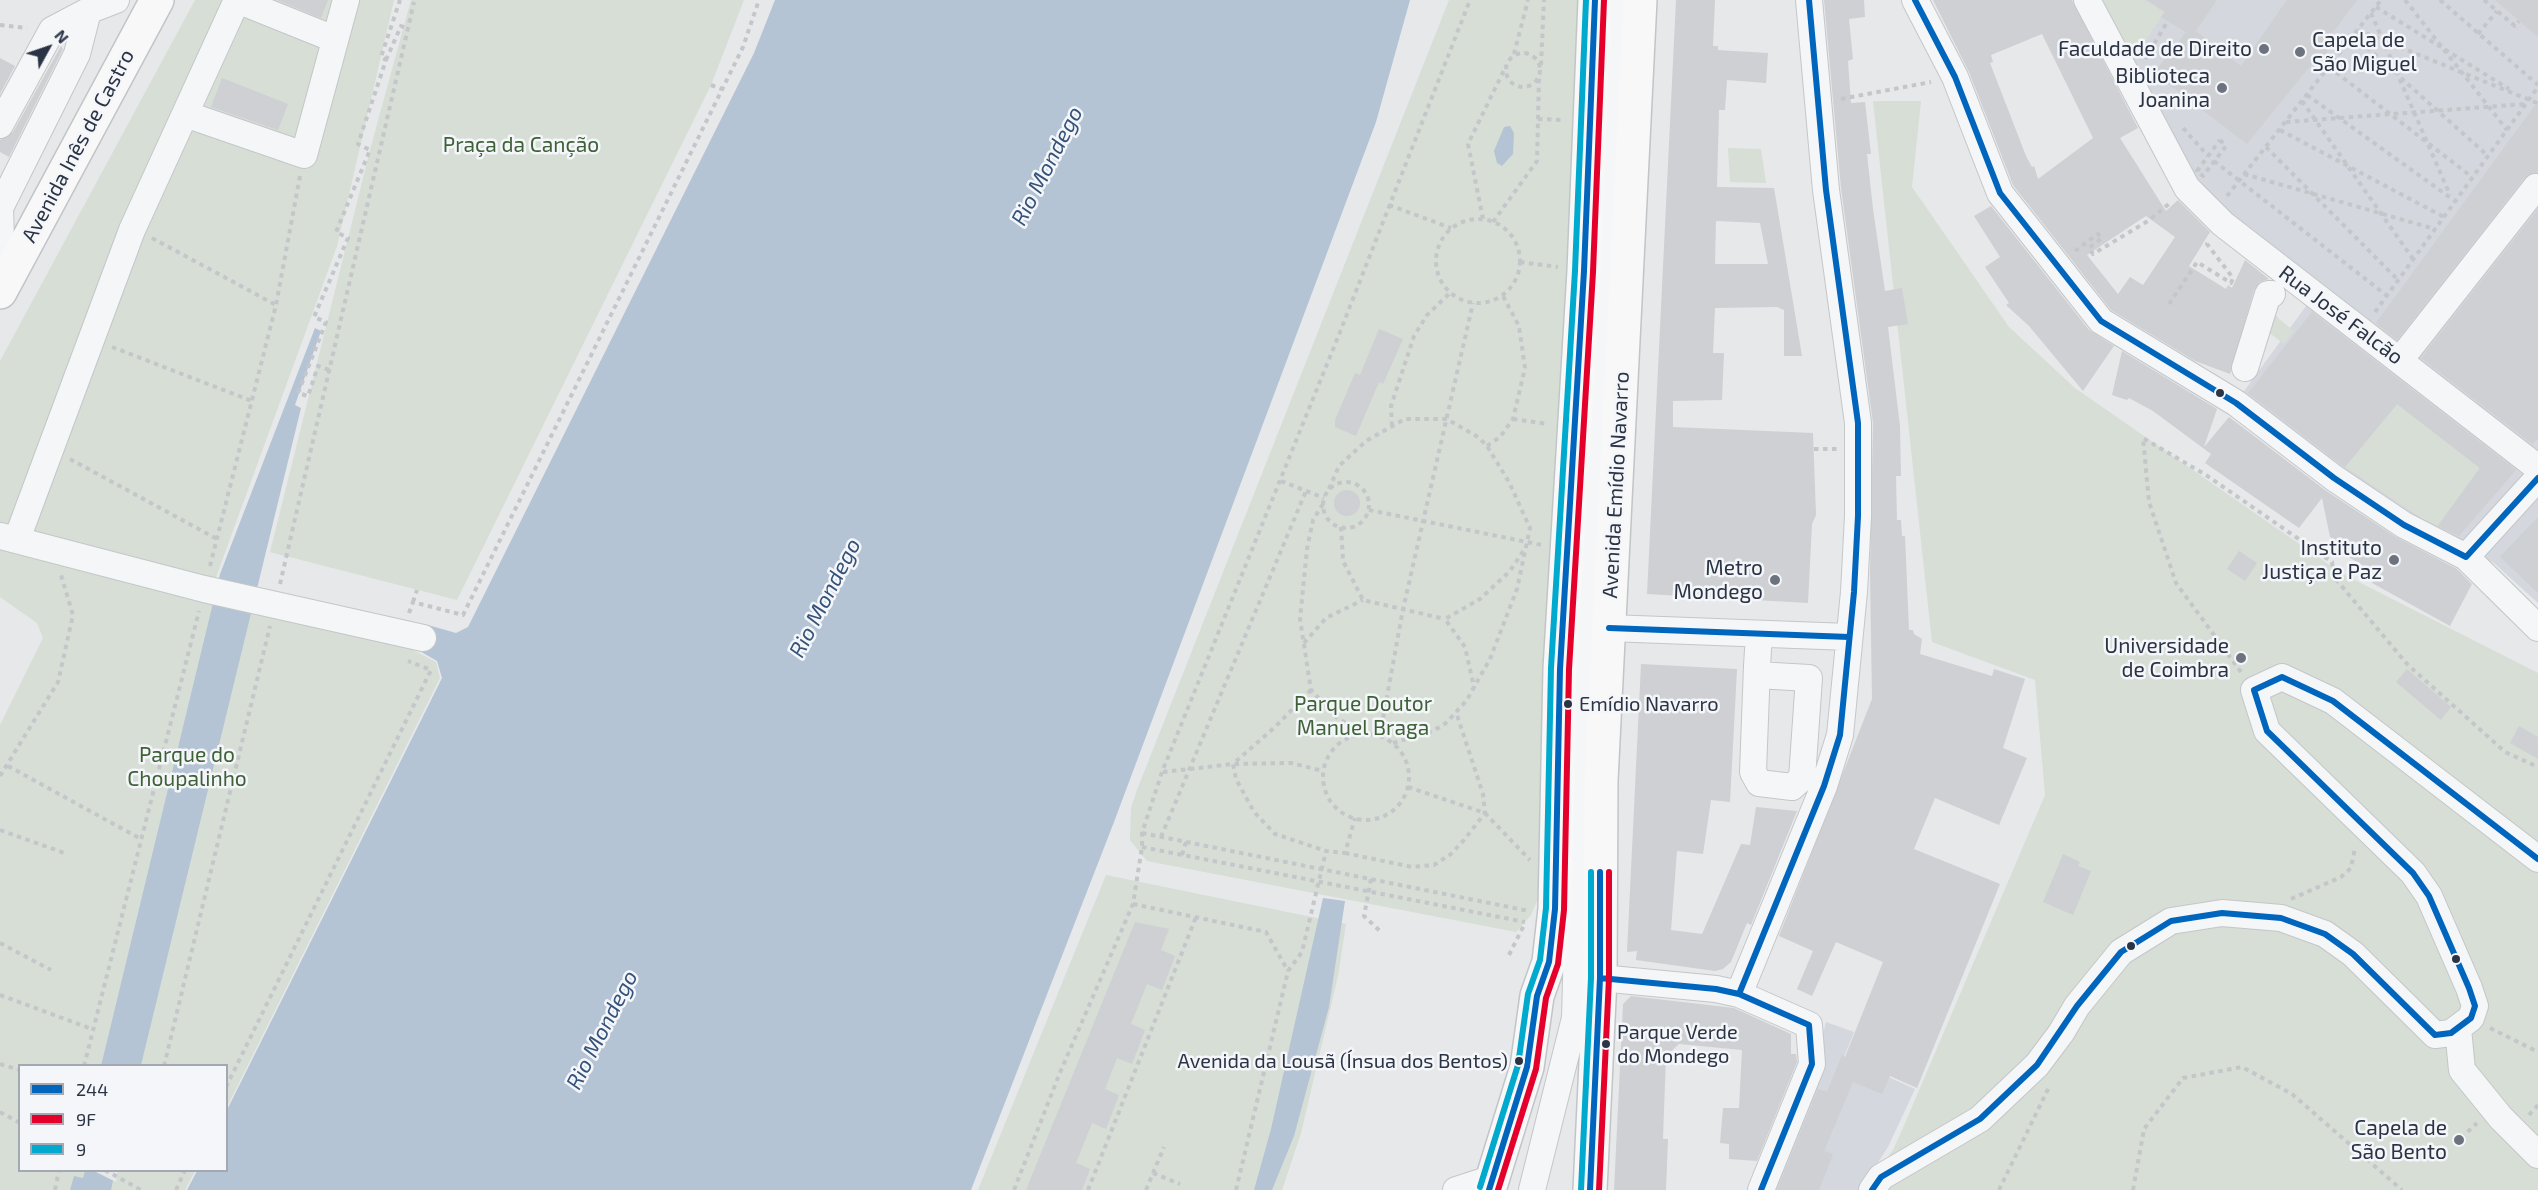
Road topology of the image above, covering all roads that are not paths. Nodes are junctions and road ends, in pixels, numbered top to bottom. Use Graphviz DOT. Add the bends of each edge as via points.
graph roads {
  1 [pos="116,0"];
  2 [pos="157,0"];
  3 [pos="237,0"];
  4 [pos="346,0"];
  5 [pos="1595,0"];
  6 [pos="1620,0"];
  7 [pos="1640,0"];
  8 [pos="1809,0"];
  9 [pos="1916,0"];
  10 [pos="2087,0"];
  11 [pos="88,11"];
  12 [pos="334,39"];
  13 [pos="185,114"];
  14 [pos="0,124"];
  15 [pos="2536,187"];
  16 [pos="0,208"];
  17 [pos="6,281"];
  18 [pos="2272,294"];
  19 [pos="2400,360"];
  20 [pos="2245,368"];
  21 [pos="2538,468"];
  22 [pos="2538,478"];
  23 [pos="9,537"];
  24 [pos="2466,557"];
  25 [pos="1609,628"];
  26 [pos="2538,628"];
  27 [pos="1759,634"];
  28 [pos="413,636"];
  29 [pos="1849,637"];
  30 [pos="1757,675"];
  31 [pos="1813,782"];
  32 [pos="2538,859"];
  33 [pos="1576,968"];
  34 [pos="1739,994"];
  35 [pos="2465,1024"];
  36 [pos="2538,1155"];
  37 [pos="1491,1184"];
  38 [pos="1456,1190"];
  39 [pos="1532,1190"];
  40 [pos="1590,1190"];
  41 [pos="1761,1190"];
  42 [pos="1872,1190"];
  1 -- 11 [label="street"];
  2 -- 17 [label="main road, Avenida Inês de Castro"];
  3 -- 12 [label="street"];
  3 -- 13 [label="street"];
  4 -- 12 [label="street"];
  5 -- 33 [label="main road, Avenida Emídio Navarro" via="1584,271 1560,669 1556,909"];
  6 -- 33 [label="street" via="1584,670"];
  7 -- 25 [label="main road, Avenida Emídio Navarro"];
  8 -- 29 [label="street" via="1826,190 1858,423 1858,516"];
  9 -- 24 [label="street" via="1955,77 2000,193 2101,321 2229,398 2334,478 2404,525"];
  10 -- 19 [label="street, Rua José Falcão" via="2187,188 2223,224"];
  11 -- 14 [label="street" via="52,30"];
  11 -- 16 [label="street" via="78,54"];
  12 -- 13 [label="street" via="304,155"];
  13 -- 23 [label="street" via="132,230 51,448"];
  15 -- 19 [label="street"];
  16 -- 17 [label="street"];
  18 -- 20 [label="street" via="2268,294"];
  19 -- 21 [label="street, Rua José Falcão"];
  22 -- 24 [label="street"];
  23 -- 28 [label="street" via="265,604"];
  24 -- 26 [label="street"];
  25 -- 27 [label="street"];
  25 -- 33 [label="main road, Avenida Emídio Navarro" via="1601,780"];
  27 -- 29 [label="street"];
  27 -- 30 [label="street"];
  29 -- 31 [label="street" via="1840,735"];
  30 -- 31 [label="street" via="1809,678"];
  30 -- 31 [label="street" via="1753,772 1759,783 1792,787"];
  31 -- 34 [label="street"];
  32 -- 35 [label="street" via="2333,701 2283,677 2254,690 2267,731 2414,873 2429,896 2475,1006"];
  33 -- 34 [label="street"];
  33 -- 37 [label="main road, Avenida Emídio Navarro" via="1537,996 1527,1067"];
  33 -- 39 [label="street" via="1575,1018"];
  33 -- 40 [label="main road, Avenida Emídio Navarro" via="1597,1042"];
  34 -- 41 [label="street" via="1809,1025 1811,1042 1812,1064"];
  35 -- 36 [label="street" via="2462,1070 2500,1118"];
  35 -- 42 [label="street" via="2442,1036 2434,1035 2353,954 2325,934 2281,918 2222,913 2171,921 2121,952 2028,1073 1980,1119 1881,1178"];
  37 -- 38 [label="street"];
}
